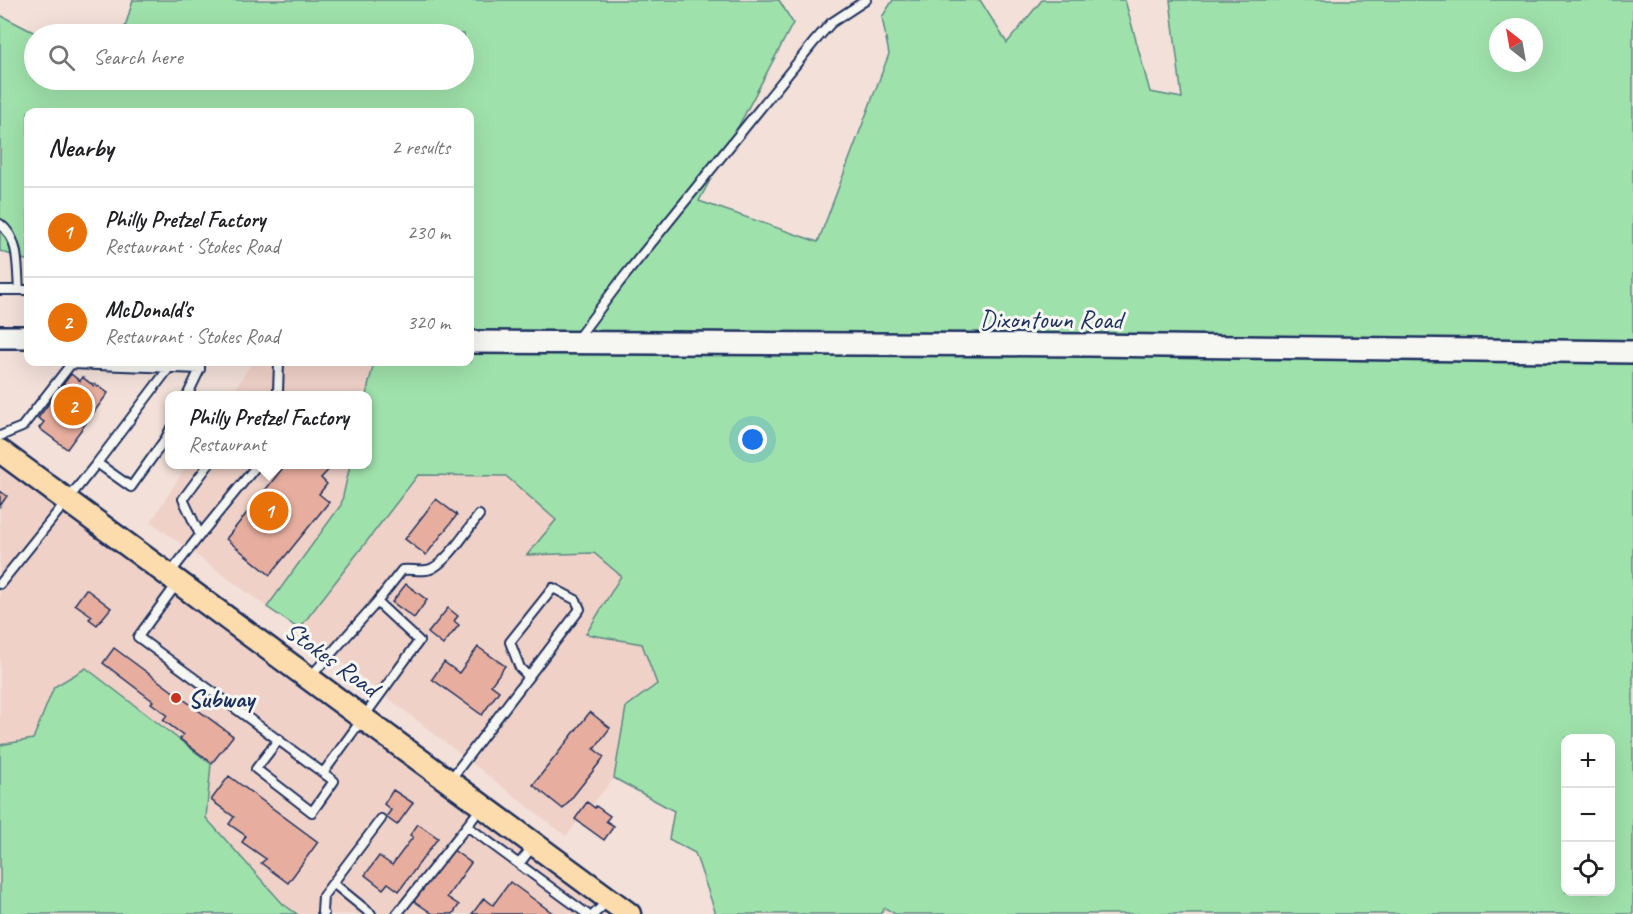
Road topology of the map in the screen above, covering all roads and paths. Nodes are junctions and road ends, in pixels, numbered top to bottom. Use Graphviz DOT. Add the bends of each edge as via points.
graph roads {
  1 [pos="866,0"];
  2 [pos="0,224"];
  3 [pos="0,290"];
  4 [pos="19,290"];
  5 [pos="24,290"];
  6 [pos="0,337"];
  7 [pos="24,337"];
  8 [pos="474,342"];
  9 [pos="575,343"];
  10 [pos="1633,352"];
  11 [pos="69,366"];
  12 [pos="120,366"];
  13 [pos="190,366"];
  14 [pos="200,366"];
  15 [pos="279,366"];
  16 [pos="169,368"];
  17 [pos="189,391"];
  18 [pos="277,391"];
  19 [pos="0,436"];
  20 [pos="165,444"];
  21 [pos="0,451"];
  22 [pos="97,463"];
  23 [pos="203,469"];
  24 [pos="255,469"];
  25 [pos="68,500"];
  26 [pos="478,515"];
  27 [pos="201,535"];
  28 [pos="174,578"];
  29 [pos="0,584"];
  30 [pos="377,602"];
  31 [pos="528,676"];
  32 [pos="310,678"];
  33 [pos="363,717"];
  34 [pos="279,739"];
  35 [pos="323,773"];
  36 [pos="449,781"];
  37 [pos="483,806"];
  38 [pos="381,819"];
  39 [pos="467,826"];
  40 [pos="534,844"];
  41 [pos="519,864"];
  42 [pos="333,883"];
  43 [pos="602,907"];
  44 [pos="324,914"];
  45 [pos="371,914"];
  46 [pos="397,914"];
  47 [pos="587,914"];
  48 [pos="629,914"];
  1 -- 9 [label="lane" via="831,23 814,42"];
  2 -- 4 [label="lane" via="11,234 16,247"];
  3 -- 4 [label="lane"];
  4 -- 5 [label="lane"];
  6 -- 7 [label="street"];
  8 -- 9 [label="street, Dixontown Road"];
  9 -- 10 [label="street, Dixontown Road"];
  11 -- 19 [label="lane" via="22,427"];
  12 -- 16 [label="lane"];
  13 -- 16 [label="lane"];
  14 -- 17 [label="lane"];
  15 -- 18 [label="lane"];
  16 -- 22 [label="lane"];
  20 -- 22 [label="lane" via="131,487"];
  21 -- 25 [label="main road, Stokes Road"];
  22 -- 25 [label="lane"];
  23 -- 27 [label="lane" via="183,499"];
  24 -- 27 [label="lane"];
  25 -- 28 [label="main road, Stokes Road"];
  25 -- 29 [label="lane"];
  26 -- 30 [label="lane" via="435,568 402,570"];
  27 -- 28 [label="lane"];
  28 -- 32 [label="main road, Stokes Road"];
  28 -- 34 [label="lane" via="138,637"];
  30 -- 32 [label="lane"];
  30 -- 33 [label="lane" via="419,641"];
  31 -- 31 [label="lane" via="580,609 576,600 553,588 510,642 520,668"];
  31 -- 36 [label="lane"];
  32 -- 33 [label="main road, Stokes Road"];
  33 -- 35 [label="lane"];
  33 -- 36 [label="main road, Stokes Road"];
  34 -- 35 [label="lane"];
  34 -- 35 [label="lane" via="256,769 312,812 334,782"];
  36 -- 37 [label="main road, Stokes Road"];
  37 -- 39 [label="lane"];
  37 -- 40 [label="main road, Stokes Road"];
  38 -- 42 [label="lane"];
  39 -- 41 [label="lane"];
  39 -- 46 [label="lane"];
  40 -- 41 [label="lane"];
  40 -- 43 [label="main road, Stokes Road"];
  41 -- 47 [label="lane"];
  42 -- 44 [label="lane" via="323,896"];
  42 -- 45 [label="lane"];
  43 -- 48 [label="main road, Stokes Road"];
}
